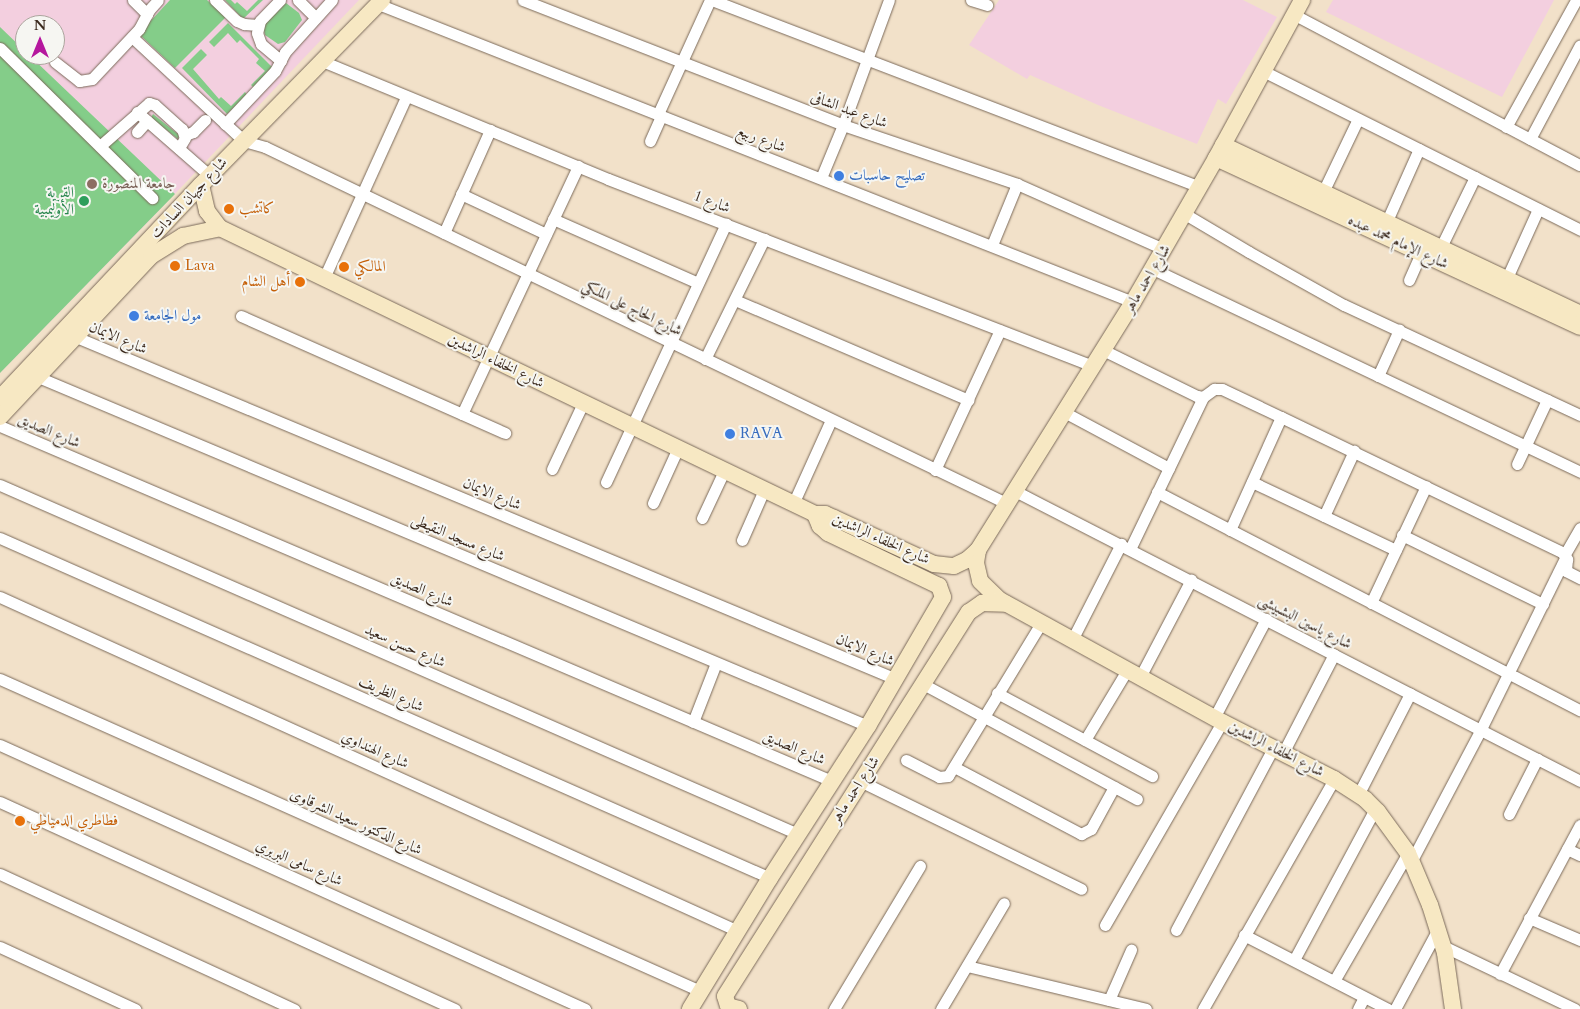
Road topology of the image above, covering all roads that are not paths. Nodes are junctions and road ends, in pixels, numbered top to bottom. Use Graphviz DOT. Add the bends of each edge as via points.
graph roads {
  1 [pos="133,0"];
  2 [pos="158,0"];
  3 [pos="215,0"];
  4 [pos="280,0"];
  5 [pos="298,0"];
  6 [pos="332,0"];
  7 [pos="523,0"];
  8 [pos="711,0"];
  9 [pos="889,0"];
  10 [pos="970,0"];
  11 [pos="1576,0"];
  12 [pos="380,2"];
  13 [pos="987,5"];
  14 [pos="1297,7"];
  15 [pos="147,14"];
  16 [pos="316,18"];
  17 [pos="258,25"];
  18 [pos="132,37"];
  19 [pos="1580,45"];
  20 [pos="0,48"];
  21 [pos="868,60"];
  22 [pos="281,61"];
  23 [pos="322,61"];
  24 [pos="682,62"];
  25 [pos="59,65"];
  26 [pos="1263,71"];
  27 [pos="406,97"];
  28 [pos="137,112"];
  29 [pos="659,115"];
  30 [pos="1358,119"];
  31 [pos="204,120"];
  32 [pos="147,121"];
  33 [pos="225,124"];
  34 [pos="843,125"];
  35 [pos="1506,127"];
  36 [pos="490,130"];
  37 [pos="137,132"];
  38 [pos="185,135"];
  39 [pos="1530,139"];
  40 [pos="244,141"];
  41 [pos="650,141"];
  42 [pos="100,146"];
  43 [pos="178,148"];
  44 [pos="1419,150"];
  45 [pos="1220,152"];
  46 [pos="1580,165"];
  47 [pos="578,166"];
  48 [pos="821,178"];
  49 [pos="1475,178"];
  50 [pos="205,181"];
  51 [pos="1017,184"];
  52 [pos="1200,187"];
  53 [pos="1323,192"];
  54 [pos="362,194"];
  55 [pos="461,194"];
  56 [pos="152,198"];
  57 [pos="1538,209"];
  58 [pos="1184,214"];
  59 [pos="553,219"];
  60 [pos="1386,223"];
  61 [pos="726,224"];
  62 [pos="220,228"];
  63 [pos="1580,230"];
  64 [pos="444,233"];
  65 [pos="546,234"];
  66 [pos="764,239"];
  67 [pos="992,245"];
  68 [pos="1164,249"];
  69 [pos="1440,249"];
  70 [pos="1421,253"];
  71 [pos="1152,269"];
  72 [pos="527,274"];
  73 [pos="324,278"];
  74 [pos="1409,280"];
  75 [pos="1506,280"];
  76 [pos="698,283"];
  77 [pos="735,300"];
  78 [pos="1133,302"];
  79 [pos="1580,314"];
  80 [pos="241,316"];
  81 [pos="1580,327"];
  82 [pos="1000,330"];
  83 [pos="1399,330"];
  84 [pos="76,337"];
  85 [pos="671,343"];
  86 [pos="1103,350"];
  87 [pos="488,357"];
  88 [pos="705,360"];
  89 [pos="1093,366"];
  90 [pos="1378,376"];
  91 [pos="38,377"];
  92 [pos="1203,397"];
  93 [pos="0,398"];
  94 [pos="968,400"];
  95 [pos="1547,400"];
  96 [pos="583,402"];
  97 [pos="1064,412"];
  98 [pos="462,414"];
  99 [pos="1580,415"];
  100 [pos="1282,416"];
  101 [pos="0,417"];
  102 [pos="831,420"];
  103 [pos="0,426"];
  104 [pos="633,427"];
  105 [pos="505,433"];
  106 [pos="1526,446"];
  107 [pos="678,448"];
  108 [pos="1354,452"];
  109 [pos="1517,464"];
  110 [pos="1169,468"];
  111 [pos="552,469"];
  112 [pos="724,470"];
  113 [pos="935,470"];
  114 [pos="1580,472"];
  115 [pos="606,482"];
  116 [pos="1252,482"];
  117 [pos="0,485"];
  118 [pos="1426,486"];
  119 [pos="764,490"];
  120 [pos="1157,492"];
  121 [pos="1011,497"];
  122 [pos="653,503"];
  123 [pos="793,504"];
  124 [pos="815,514"];
  125 [pos="1324,516"];
  126 [pos="702,518"];
  127 [pos="1580,528"];
  128 [pos="1230,530"];
  129 [pos="1402,535"];
  130 [pos="0,538"];
  131 [pos="742,540"];
  132 [pos="1126,547"];
  133 [pos="978,550"];
  134 [pos="1396,550"];
  135 [pos="1566,555"];
  136 [pos="946,567"];
  137 [pos="1580,578"];
  138 [pos="1191,580"];
  139 [pos="936,584"];
  140 [pos="0,597"];
  141 [pos="1371,602"];
  142 [pos="1006,604"];
  143 [pos="1543,604"];
  144 [pos="1266,619"];
  145 [pos="1041,623"];
  146 [pos="1072,640"];
  147 [pos="1334,654"];
  148 [pos="716,663"];
  149 [pos="1509,673"];
  150 [pos="1134,674"];
  151 [pos="0,679"];
  152 [pos="896,679"];
  153 [pos="923,684"];
  154 [pos="997,693"];
  155 [pos="1410,694"];
  156 [pos="1580,709"];
  157 [pos="984,717"];
  158 [pos="1218,720"];
  159 [pos="693,722"];
  160 [pos="868,726"];
  161 [pos="1480,731"];
  162 [pos="1085,740"];
  163 [pos="0,745"];
  164 [pos="1278,751"];
  165 [pos="1537,759"];
  166 [pos="906,760"];
  167 [pos="954,768"];
  168 [pos="1152,776"];
  169 [pos="1334,779"];
  170 [pos="832,781"];
  171 [pos="860,781"];
  172 [pos="1580,781"];
  173 [pos="1114,786"];
  174 [pos="1358,795"];
  175 [pos="1138,799"];
  176 [pos="0,802"];
  177 [pos="1375,809"];
  178 [pos="1509,814"];
  179 [pos="1580,825"];
  180 [pos="798,834"];
  181 [pos="1567,849"];
  182 [pos="1580,855"];
  183 [pos="1410,856"];
  184 [pos="920,866"];
  185 [pos="0,874"];
  186 [pos="770,878"];
  187 [pos="1081,889"];
  188 [pos="1004,902"];
  189 [pos="1530,918"];
  190 [pos="1105,925"];
  191 [pos="1438,929"];
  192 [pos="738,930"];
  193 [pos="1176,930"];
  194 [pos="1244,935"];
  195 [pos="1580,940"];
  196 [pos="1443,946"];
  197 [pos="0,948"];
  198 [pos="1131,950"];
  199 [pos="1294,960"];
  200 [pos="967,966"];
  201 [pos="1500,974"];
  202 [pos="1334,982"];
  203 [pos="700,992"];
  204 [pos="1364,997"];
  205 [pos="1109,1000"];
  206 [pos="1452,1002"];
  207 [pos="732,1006"];
  208 [pos="135,1009"];
  209 [pos="294,1009"];
  210 [pos="455,1009"];
  211 [pos="585,1009"];
  212 [pos="690,1009"];
  213 [pos="834,1009"];
  214 [pos="942,1009"];
  215 [pos="1146,1009"];
  216 [pos="1203,1009"];
  217 [pos="1358,1009"];
  218 [pos="1388,1009"];
  219 [pos="1395,1009"];
  220 [pos="1444,1009"];
  221 [pos="1575,1009"];
  1 -- 15 [label="street"];
  2 -- 15 [label="street"];
  3 -- 17 [label="street" via="237,21"];
  4 -- 17 [label="street"];
  5 -- 16 [label="street"];
  6 -- 16 [label="street"];
  7 -- 24 [label="street, شارع عبد الشافى"];
  8 -- 21 [label="street"];
  8 -- 24 [label="street"];
  9 -- 21 [label="street"];
  10 -- 13 [label="street"];
  11 -- 35 [label="street"];
  12 -- 23 [label="main road, شارع جيهان السادات"];
  12 -- 29 [label="street, شارع ربيع"];
  14 -- 26 [label="main road, شارع احمد ماهر"];
  14 -- 35 [label="street"];
  15 -- 18 [label="street"];
  16 -- 22 [label="street" via="285,52"];
  17 -- 22 [label="street" via="259,40"];
  18 -- 25 [label="street" via="88,81 76,79"];
  18 -- 33 [label="street"];
  19 -- 39 [label="street"];
  20 -- 42 [label="street"];
  21 -- 34 [label="street"];
  21 -- 52 [label="street"];
  22 -- 33 [label="street"];
  23 -- 27 [label="street, شارع 1"];
  23 -- 40 [label="main road, شارع جيهان السادات"];
  24 -- 29 [label="street"];
  24 -- 34 [label="street, شارع عبد الشافى"];
  26 -- 30 [label="street"];
  26 -- 45 [label="main road, شارع احمد ماهر"];
  27 -- 36 [label="street, شارع 1"];
  27 -- 54 [label="street"];
  28 -- 32 [label="street"];
  28 -- 38 [label="street" via="146,104 155,105"];
  28 -- 42 [label="street"];
  29 -- 41 [label="street"];
  29 -- 48 [label="street, شارع ربيع"];
  30 -- 44 [label="street"];
  30 -- 53 [label="street"];
  31 -- 38 [label="street" via="193,132"];
  32 -- 37 [label="street"];
  32 -- 43 [label="street"];
  33 -- 40 [label="street"];
  34 -- 48 [label="street"];
  34 -- 51 [label="street, شارع عبد الشافى"];
  35 -- 39 [label="street"];
  36 -- 47 [label="street, شارع 1"];
  36 -- 55 [label="street"];
  38 -- 43 [label="street" via="185,141"];
  39 -- 46 [label="street"];
  40 -- 50 [label="main road, شارع جيهان السادات"];
  40 -- 54 [label="street, شارع الحاج على الملكي" via="265,147"];
  42 -- 56 [label="street"];
  43 -- 50 [label="street"];
  44 -- 49 [label="street"];
  44 -- 60 [label="street"];
  45 -- 52 [label="main road, شارع احمد ماهر"];
  45 -- 53 [label="main road, شارع الإمام محمد عبده"];
  45 -- 70 [label="main road, شارع الإمام محمد عبده"];
  47 -- 59 [label="street"];
  47 -- 61 [label="street, شارع 1"];
  48 -- 67 [label="street, شارع ربيع"];
  49 -- 57 [label="street"];
  49 -- 69 [label="street"];
  50 -- 62 [label="main road" via="207,211"];
  50 -- 93 [label="main road, شارع جيهان السادات"];
  51 -- 67 [label="street"];
  51 -- 68 [label="street, شارع عبد الشافى"];
  52 -- 58 [label="main road, شارع احمد ماهر"];
  53 -- 60 [label="main road, شارع الإمام محمد عبده"];
  54 -- 64 [label="street, شارع الحاج على الملكي"];
  54 -- 73 [label="street"];
  55 -- 64 [label="street"];
  55 -- 65 [label="street"];
  57 -- 63 [label="street"];
  57 -- 75 [label="street"];
  58 -- 68 [label="main road, شارع احمد ماهر"];
  58 -- 83 [label="street" via="1294,278"];
  59 -- 65 [label="street"];
  59 -- 76 [label="street"];
  60 -- 69 [label="main road, شارع الإمام محمد عبده"];
  61 -- 66 [label="street, شارع 1"];
  61 -- 76 [label="street"];
  62 -- 73 [label="main road, شارع الخلفاء الراشدين"];
  62 -- 84 [label="main road, شارع جيهان السادات" via="183,236 151,256"];
  64 -- 72 [label="street, شارع الحاج على الملكي"];
  65 -- 72 [label="street"];
  66 -- 77 [label="street"];
  66 -- 82 [label="street, شارع 1"];
  67 -- 78 [label="street, شارع ربيع"];
  68 -- 71 [label="main road, شارع احمد ماهر"];
  69 -- 75 [label="main road, شارع الإمام محمد عبده"];
  70 -- 74 [label="street"];
  70 -- 81 [label="main road, شارع الإمام محمد عبده"];
  71 -- 78 [label="main road, شارع احمد ماهر"];
  71 -- 90 [label="street"];
  72 -- 85 [label="street, شارع الحاج على الملكي"];
  72 -- 87 [label="street"];
  73 -- 87 [label="main road, شارع الخلفاء الراشدين"];
  75 -- 79 [label="main road, شارع الإمام محمد عبده"];
  76 -- 85 [label="street"];
  77 -- 88 [label="street"];
  77 -- 94 [label="street"];
  78 -- 86 [label="main road, شارع احمد ماهر"];
  80 -- 98 [label="street"];
  82 -- 89 [label="street, شارع 1"];
  82 -- 94 [label="street"];
  83 -- 90 [label="street"];
  83 -- 95 [label="street"];
  84 -- 91 [label="main road, شارع جيهان السادات"];
  84 -- 152 [label="street, شارع الايمان"];
  85 -- 88 [label="street, شارع الحاج على الملكي"];
  85 -- 104 [label="street"];
  86 -- 89 [label="main road, شارع احمد ماهر"];
  86 -- 92 [label="street"];
  87 -- 96 [label="main road, شارع الخلفاء الراشدين"];
  87 -- 98 [label="street"];
  88 -- 102 [label="street, شارع الحاج على الملكي"];
  89 -- 97 [label="main road, شارع احمد ماهر"];
  90 -- 106 [label="street"];
  91 -- 101 [label="main road, شارع جيهان السادات"];
  91 -- 148 [label="street, شارع مسجد النقيطى"];
  92 -- 100 [label="street" via="1214,389 1222,389"];
  92 -- 110 [label="street"];
  94 -- 113 [label="street"];
  95 -- 99 [label="street"];
  95 -- 106 [label="street"];
  96 -- 104 [label="main road, شارع الخلفاء الراشدين"];
  96 -- 111 [label="street"];
  97 -- 110 [label="street"];
  97 -- 121 [label="main road, شارع احمد ماهر"];
  98 -- 105 [label="street"];
  100 -- 108 [label="street"];
  100 -- 116 [label="street"];
  102 -- 113 [label="street, شارع الحاج على الملكي"];
  102 -- 123 [label="street"];
  103 -- 159 [label="street, شارع الصديق"];
  104 -- 107 [label="main road, شارع الخلفاء الراشدين"];
  104 -- 115 [label="street"];
  106 -- 109 [label="street"];
  106 -- 114 [label="street"];
  107 -- 112 [label="main road, شارع الخلفاء الراشدين"];
  107 -- 122 [label="street"];
  108 -- 118 [label="street"];
  108 -- 125 [label="street"];
  110 -- 120 [label="street"];
  112 -- 119 [label="main road, شارع الخلفاء الراشدين"];
  112 -- 126 [label="street"];
  113 -- 121 [label="street, شارع الحاج على الملكي"];
  116 -- 125 [label="street"];
  116 -- 128 [label="street"];
  117 -- 180 [label="street, شارع حسن سعيد"];
  118 -- 129 [label="street"];
  118 -- 135 [label="street"];
  119 -- 123 [label="main road, شارع الخلفاء الراشدين"];
  119 -- 131 [label="street"];
  120 -- 128 [label="street"];
  120 -- 132 [label="street"];
  121 -- 132 [label="street, شارع ياسين البشبيشى"];
  121 -- 133 [label="main road, شارع احمد ماهر"];
  123 -- 124 [label="main road, شارع الخلفاء الراشدين"];
  124 -- 136 [label="main road, شارع الخلفاء الراشدين" via="825,514"];
  124 -- 139 [label="main road, شارع الخلفاء الراشدين" via="820,526 828,533"];
  125 -- 134 [label="street"];
  127 -- 135 [label="street"];
  128 -- 141 [label="street"];
  129 -- 134 [label="street"];
  129 -- 143 [label="street"];
  130 -- 186 [label="street, شارع الظريف"];
  132 -- 138 [label="street, شارع ياسين البشبيشى"];
  132 -- 146 [label="street"];
  133 -- 136 [label="main road, شارع احمد ماهر" via="961,564"];
  133 -- 142 [label="main road, شارع الخلفاء الراشدين" via="976,569 984,586"];
  134 -- 141 [label="street"];
  135 -- 137 [label="street" via="1565,569"];
  135 -- 143 [label="street"];
  138 -- 144 [label="street, شارع ياسين البشبيشى"];
  138 -- 150 [label="street"];
  139 -- 152 [label="main road, شارع احمد ماهر" via="943,591 942,600"];
  140 -- 192 [label="street, شارع الهنداوي"];
  141 -- 149 [label="street"];
  142 -- 145 [label="main road, شارع الخلفاء الراشدين"];
  142 -- 153 [label="main road, شارع احمد ماهر" via="988,602 972,609"];
  143 -- 149 [label="street"];
  144 -- 147 [label="street, شارع ياسين البشبيشى"];
  144 -- 158 [label="street"];
  145 -- 146 [label="main road, شارع الخلفاء الراشدين"];
  145 -- 154 [label="street"];
  146 -- 150 [label="main road, شارع الخلفاء الراشدين"];
  147 -- 155 [label="street, شارع ياسين البشبيشى"];
  147 -- 164 [label="street"];
  148 -- 159 [label="street"];
  148 -- 160 [label="street, شارع مسجد النقيطى"];
  149 -- 156 [label="street"];
  149 -- 161 [label="street"];
  150 -- 158 [label="main road, شارع الخلفاء الراشدين"];
  150 -- 162 [label="street"];
  151 -- 203 [label="street, شارع الدكتور سعيد الشرقاوى"];
  152 -- 160 [label="main road, شارع احمد ماهر"];
  153 -- 157 [label="street"];
  153 -- 171 [label="main road, شارع احمد ماهر"];
  154 -- 157 [label="street"];
  154 -- 162 [label="street"];
  155 -- 161 [label="street, شارع ياسين البشبيشى"];
  155 -- 174 [label="street"];
  157 -- 167 [label="street"];
  157 -- 173 [label="street"];
  158 -- 164 [label="main road, شارع الخلفاء الراشدين"];
  158 -- 190 [label="street"];
  159 -- 170 [label="street, شارع الصديق"];
  160 -- 170 [label="main road, شارع احمد ماهر"];
  161 -- 165 [label="street, شارع ياسين البشبيشى"];
  161 -- 183 [label="street"];
  162 -- 168 [label="street"];
  163 -- 211 [label="street, شارع سامى البربري"];
  164 -- 169 [label="main road, شارع الخلفاء الراشدين"];
  164 -- 193 [label="street"];
  165 -- 172 [label="street, شارع ياسين البشبيشى"];
  165 -- 178 [label="street"];
  166 -- 167 [label="street" via="941,778 948,776"];
  167 -- 173 [label="street" via="1081,834 1091,829"];
  169 -- 174 [label="main road, شارع الخلفاء الراشدين"];
  169 -- 194 [label="street"];
  170 -- 180 [label="main road, شارع احمد ماهر"];
  171 -- 187 [label="street"];
  171 -- 207 [label="main road, شارع احمد ماهر" via="725,996"];
  173 -- 175 [label="street"];
  174 -- 177 [label="main road, شارع الخلفاء الراشدين"];
  176 -- 210 [label="street"];
  177 -- 183 [label="main road, شارع الخلفاء الراشدين"];
  177 -- 199 [label="street"];
  179 -- 181 [label="street"];
  180 -- 186 [label="main road, شارع احمد ماهر"];
  181 -- 182 [label="street"];
  181 -- 189 [label="street"];
  183 -- 191 [label="main road, شارع الخلفاء الراشدين"];
  183 -- 202 [label="street"];
  184 -- 213 [label="street"];
  185 -- 209 [label="street"];
  186 -- 192 [label="main road, شارع احمد ماهر"];
  188 -- 200 [label="street"];
  189 -- 195 [label="street"];
  189 -- 201 [label="street"];
  191 -- 196 [label="main road, شارع الخلفاء الراشدين"];
  191 -- 219 [label="street"];
  192 -- 203 [label="main road, شارع احمد ماهر"];
  194 -- 199 [label="street"];
  194 -- 216 [label="street"];
  196 -- 201 [label="street"];
  196 -- 206 [label="main road, شارع الخلفاء الراشدين"];
  197 -- 208 [label="street"];
  198 -- 205 [label="street"];
  199 -- 202 [label="street"];
  200 -- 205 [label="street"];
  200 -- 214 [label="street"];
  201 -- 221 [label="street"];
  202 -- 204 [label="street"];
  203 -- 212 [label="main road, شارع احمد ماهر"];
  204 -- 217 [label="street"];
  204 -- 218 [label="street"];
  205 -- 215 [label="street"];
  206 -- 220 [label="main road"];
}
